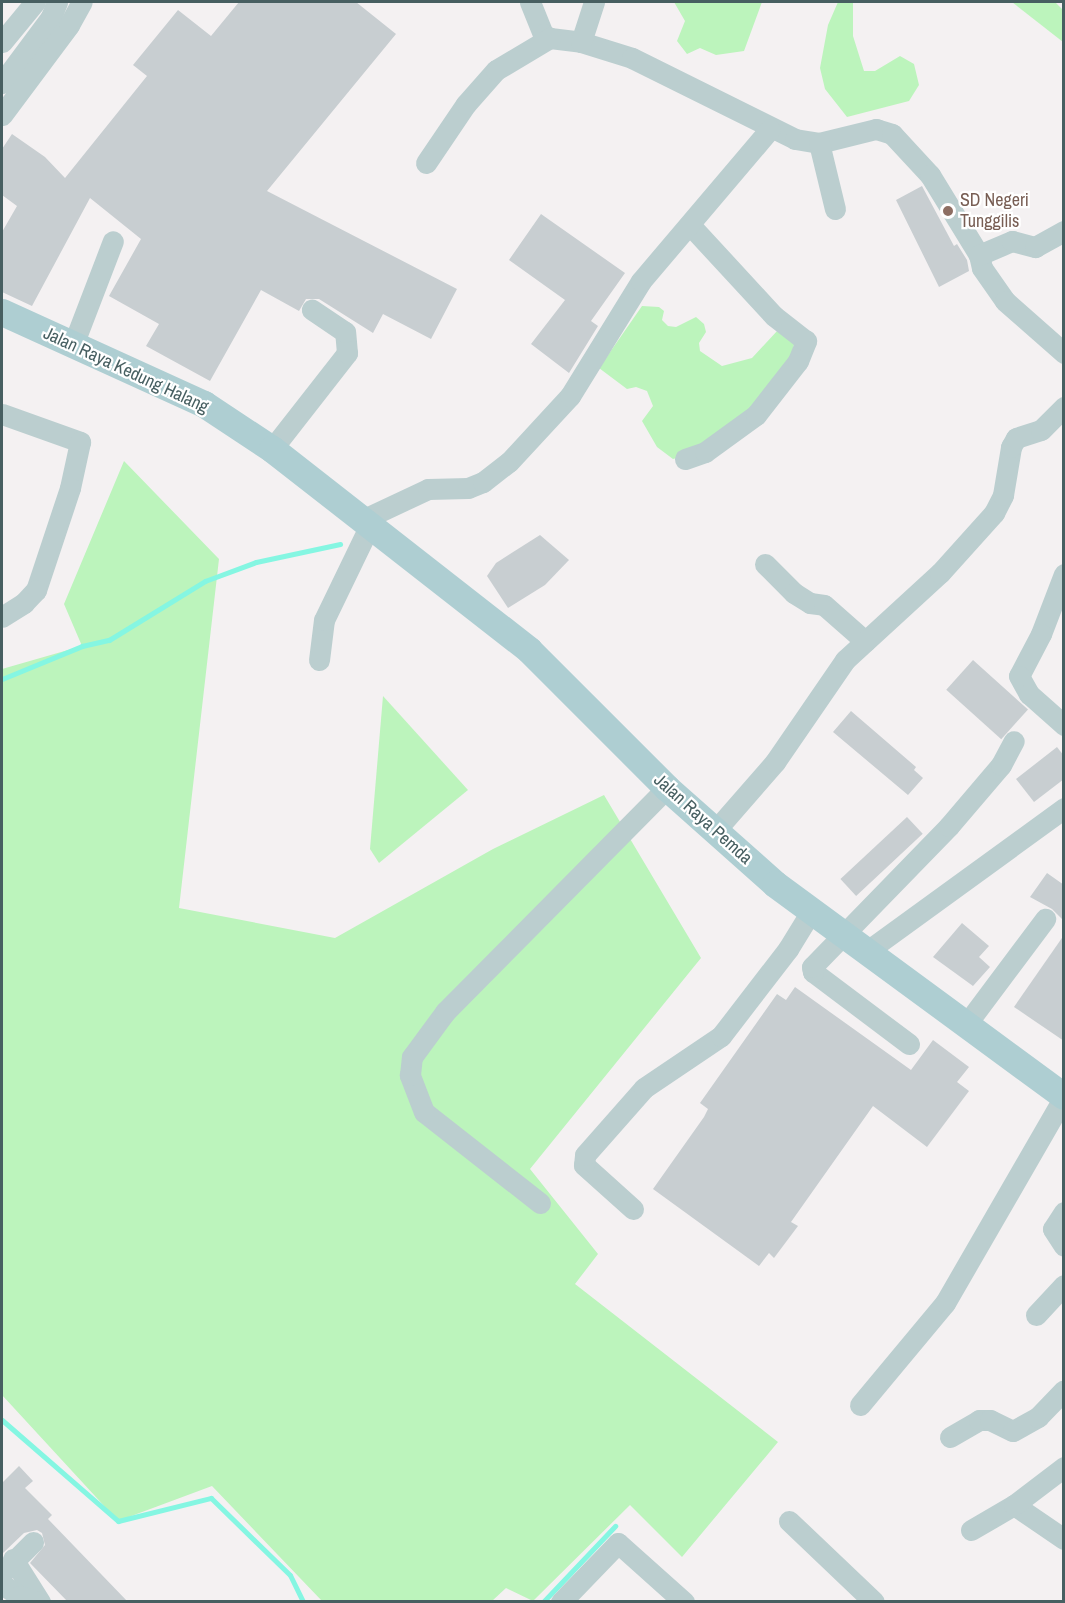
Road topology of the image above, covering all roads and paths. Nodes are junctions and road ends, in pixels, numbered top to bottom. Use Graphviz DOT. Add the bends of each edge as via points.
graph roads {
  1 [pos="34,2"];
  2 [pos="57,2"];
  3 [pos="82,2"];
  4 [pos="530,2"];
  5 [pos="594,2"];
  6 [pos="550,38"];
  7 [pos="2,42"];
  8 [pos="581,42"];
  9 [pos="2,83"];
  10 [pos="2,115"];
  11 [pos="770,129"];
  12 [pos="819,143"];
  13 [pos="426,163"];
  14 [pos="835,209"];
  15 [pos="690,225"];
  16 [pos="1064,231"];
  17 [pos="113,241"];
  18 [pos="979,255"];
  19 [pos="312,310"];
  20 [pos="2,312"];
  21 [pos="74,345"];
  22 [pos="1064,353"];
  23 [pos="1064,407"];
  24 [pos="2,414"];
  25 [pos="272,449"];
  26 [pos="685,459"];
  27 [pos="366,523"];
  28 [pos="765,564"];
  29 [pos="1064,574"];
  30 [pos="2,617"];
  31 [pos="865,640"];
  32 [pos="319,660"];
  33 [pos="1064,725"];
  34 [pos="1014,741"];
  35 [pos="667,788"];
  36 [pos="1064,808"];
  37 [pos="714,832"];
  38 [pos="812,910"];
  39 [pos="1045,919"];
  40 [pos="844,934"];
  41 [pos="866,952"];
  42 [pos="964,1026"];
  43 [pos="909,1044"];
  44 [pos="1063,1095"];
  45 [pos="540,1203"];
  46 [pos="633,1209"];
  47 [pos="1064,1212"];
  48 [pos="1064,1246"];
  49 [pos="1064,1285"];
  50 [pos="1035,1315"];
  51 [pos="1061,1400"];
  52 [pos="860,1405"];
  53 [pos="950,1437"];
  54 [pos="1064,1467"];
  55 [pos="1014,1505"];
  56 [pos="789,1521"];
  57 [pos="971,1530"];
  58 [pos="1064,1539"];
  59 [pos="33,1542"];
  60 [pos="7,1566"];
  61 [pos="2,1584"];
  62 [pos="679,1600"];
  63 [pos="39,1602"];
  64 [pos="561,1602"];
  65 [pos="874,1602"];
  1 -- 7 [label="street"];
  2 -- 9 [label="street" via="51,17"];
  3 -- 10 [label="street"];
  4 -- 6 [label="street" via="543,34"];
  5 -- 8 [label="street"];
  6 -- 8 [label="street"];
  6 -- 13 [label="street" via="496,70 466,104"];
  8 -- 11 [label="street" via="632,58 689,83"];
  11 -- 12 [label="street"];
  11 -- 15 [label="street"];
  12 -- 14 [label="street"];
  12 -- 18 [label="street" via="876,129 892,134 919,159"];
  15 -- 26 [label="street" via="774,316 806,341 798,361 756,415 705,452"];
  15 -- 27 [label="street" via="641,281 570,396 509,462 483,482 468,488 428,489"];
  16 -- 18 [label="street" via="1035,247 1012,241"];
  17 -- 21 [label="street"];
  18 -- 22 [label="street" via="982,268 1005,301"];
  19 -- 25 [label="street" via="345,332 347,353"];
  20 -- 21 [label="main road, Jalan Raya Kedung Halang"];
  21 -- 25 [label="main road, Jalan Raya Kedung Halang" via="204,404"];
  23 -- 31 [label="street" via="1041,430 1016,438 1003,495 993,513 940,573"];
  24 -- 30 [label="street" via="80,442 70,488 36,591"];
  25 -- 27 [label="main road, Jalan Raya Kedung Halang"];
  27 -- 32 [label="street" via="324,620"];
  27 -- 35 [label="main road, Jalan Raya Pemda" via="530,650"];
  28 -- 31 [label="street" via="794,593 810,603 824,605"];
  29 -- 33 [label="street" via="1041,634 1019,676 1029,694"];
  31 -- 37 [label="street" via="831,678 775,762"];
  34 -- 40 [label="street" via="982,788"];
  35 -- 37 [label="main road, Jalan Raya Pemda"];
  35 -- 45 [label="street" via="445,1011 412,1057 410,1075 424,1112"];
  36 -- 41 [label="street"];
  37 -- 38 [label="main road, Jalan Raya Pemda"];
  38 -- 40 [label="main road, Jalan Raya Pemda"];
  38 -- 46 [label="street" via="788,949 721,1036 644,1088 585,1155 584,1165"];
  39 -- 42 [label="street"];
  40 -- 41 [label="main road, Jalan Raya Pemda"];
  40 -- 43 [label="street" via="819,958 813,972"];
  41 -- 42 [label="main road, Jalan Raya Pemda"];
  42 -- 44 [label="main road, Jalan Raya Pemda"];
  44 -- 52 [label="street" via="956,1286"];
  47 -- 48 [label="street" via="1053,1229"];
  49 -- 50 [label="street"];
  51 -- 53 [label="street" via="1013,1431 990,1420 979,1420"];
  54 -- 55 [label="street"];
  55 -- 57 [label="street"];
  55 -- 58 [label="street"];
  56 -- 65 [label="street"];
  59 -- 60 [label="street"];
  60 -- 63 [label="street"];
  61 -- 63 [label="street" via="19,1596"];
  62 -- 64 [label="street" via="618,1544"];
}
